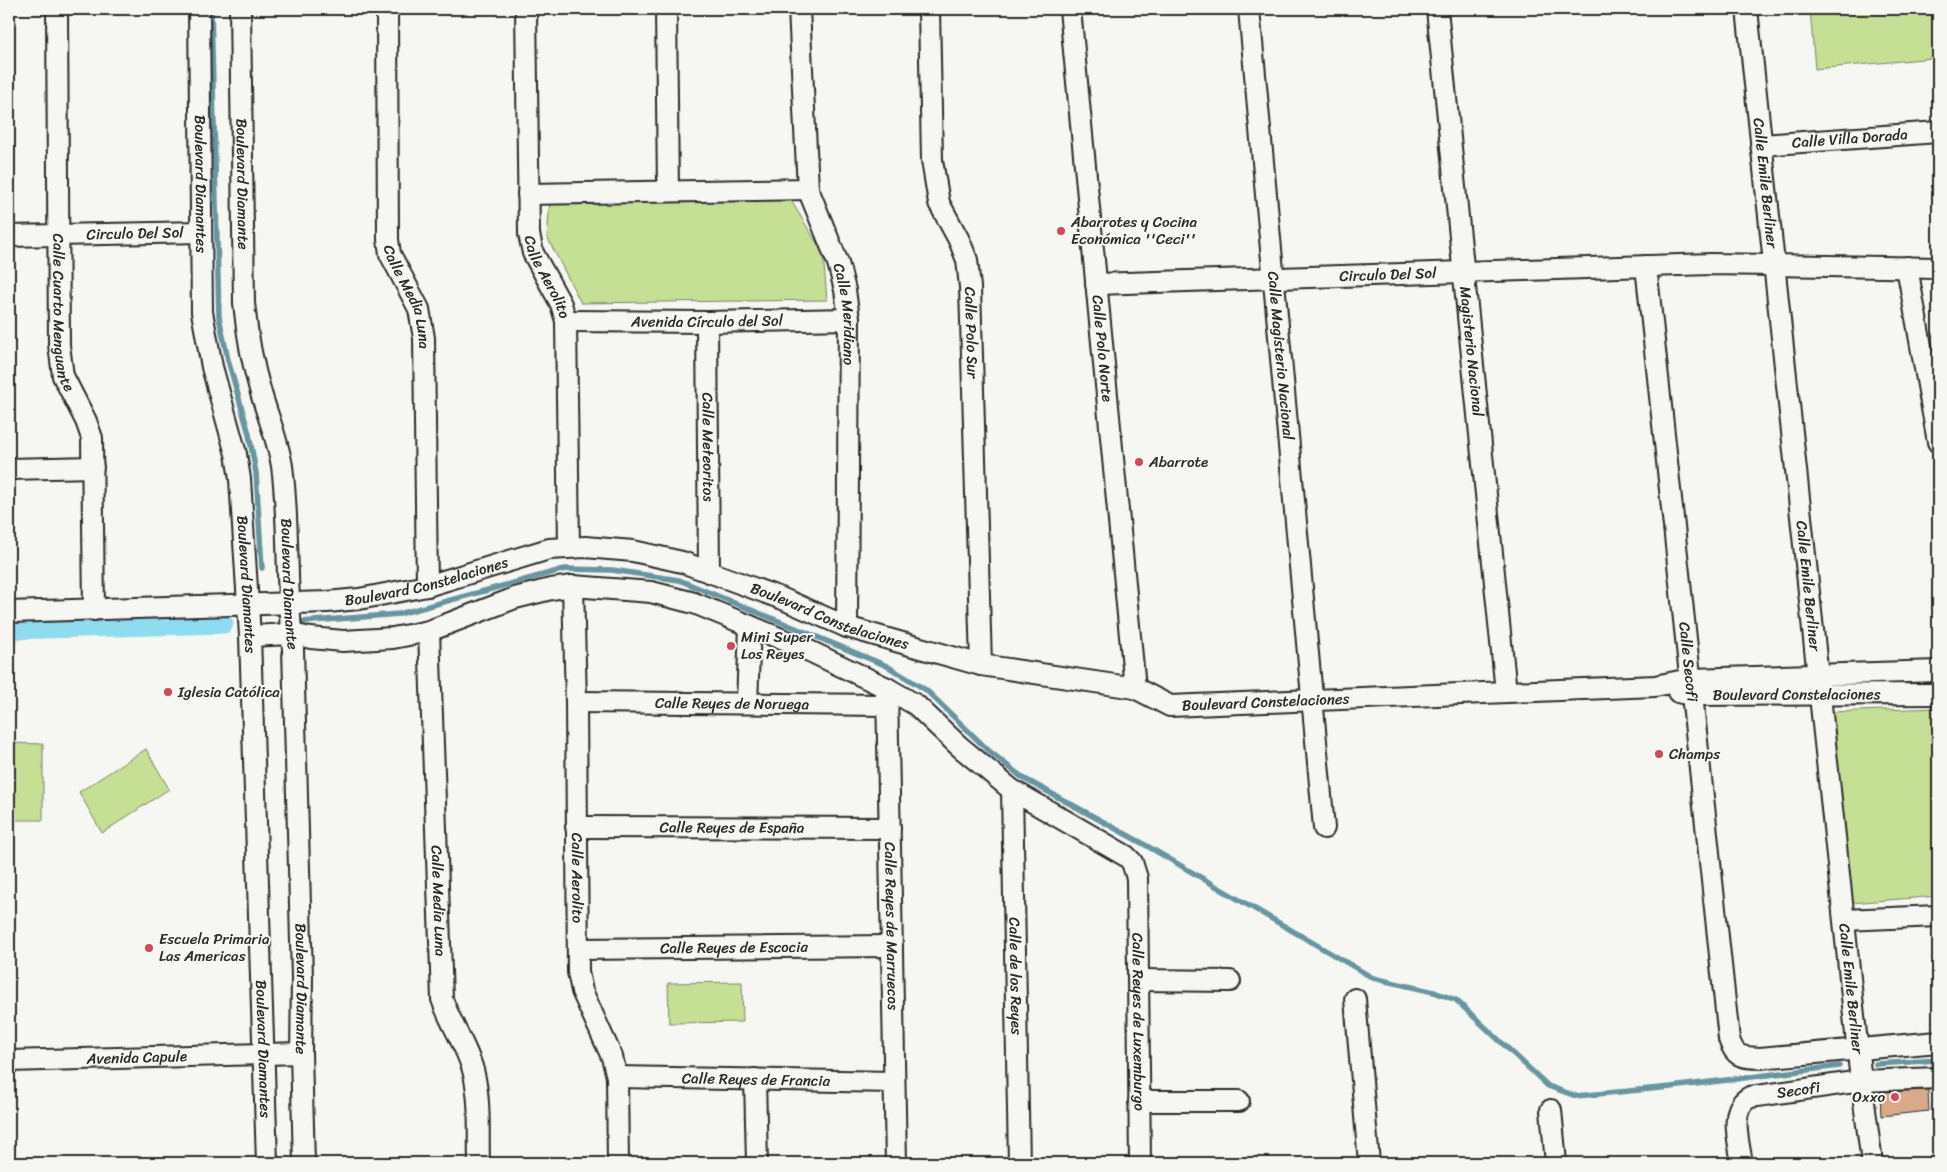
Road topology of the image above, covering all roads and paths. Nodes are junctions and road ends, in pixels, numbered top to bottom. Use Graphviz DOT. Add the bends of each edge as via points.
graph roads {
  1 [pos="57,9"];
  2 [pos="199,9"];
  3 [pos="240,9"];
  4 [pos="386,9"];
  5 [pos="526,9"];
  6 [pos="666,9"];
  7 [pos="799,9"];
  8 [pos="929,9"];
  9 [pos="1070,9"];
  10 [pos="1249,9"];
  11 [pos="1437,9"];
  12 [pos="1747,9"];
  13 [pos="1938,132"];
  14 [pos="1761,145"];
  15 [pos="808,189"];
  16 [pos="668,192"];
  17 [pos="528,194"];
  18 [pos="201,232"];
  19 [pos="59,235"];
  20 [pos="9,236"];
  21 [pos="1774,265"];
  22 [pos="1646,266"];
  23 [pos="1907,267"];
  24 [pos="1938,268"];
  25 [pos="1463,272"];
  26 [pos="1272,278"];
  27 [pos="1096,284"];
  28 [pos="849,319"];
  29 [pos="566,321"];
  30 [pos="707,322"];
  31 [pos="1938,442"];
  32 [pos="93,467"];
  33 [pos="9,469"];
  34 [pos="569,547"];
  35 [pos="709,572"];
  36 [pos="428,586"];
  37 [pos="573,586"];
  38 [pos="289,603"];
  39 [pos="247,604"];
  40 [pos="94,610"];
  41 [pos="9,612"];
  42 [pos="750,626"];
  43 [pos="847,626"];
  44 [pos="429,631"];
  45 [pos="291,634"];
  46 [pos="250,636"];
  47 [pos="981,665"];
  48 [pos="1938,671"];
  49 [pos="1818,675"];
  50 [pos="1691,687"];
  51 [pos="1135,688"];
  52 [pos="1506,692"];
  53 [pos="1938,694"];
  54 [pos="1820,695"];
  55 [pos="888,696"];
  56 [pos="576,702"];
  57 [pos="1311,702"];
  58 [pos="747,703"];
  59 [pos="1012,790"];
  60 [pos="576,826"];
  61 [pos="890,828"];
  62 [pos="1324,828"];
  63 [pos="1938,916"];
  64 [pos="1844,920"];
  65 [pos="892,946"];
  66 [pos="578,949"];
  67 [pos="1138,980"];
  68 [pos="1230,981"];
  69 [pos="1355,999"];
  70 [pos="1938,1042"];
  71 [pos="1858,1050"];
  72 [pos="301,1053"];
  73 [pos="264,1054"];
  74 [pos="9,1061"];
  75 [pos="1861,1076"];
  76 [pos="617,1077"];
  77 [pos="1938,1078"];
  78 [pos="754,1080"];
  79 [pos="894,1082"];
  80 [pos="1239,1100"];
  81 [pos="1139,1101"];
  82 [pos="1551,1110"];
  83 [pos="267,1163"];
  84 [pos="304,1163"];
  85 [pos="479,1163"];
  86 [pos="618,1163"];
  87 [pos="757,1163"];
  88 [pos="896,1163"];
  89 [pos="1019,1163"];
  90 [pos="1140,1163"];
  91 [pos="1368,1163"];
  92 [pos="1556,1163"];
  93 [pos="1742,1163"];
  94 [pos="1872,1163"];
  1 -- 19 [label="street, Calle Cuarto Menguante"];
  2 -- 18 [label="street, Boulevard Diamantes"];
  3 -- 38 [label="street, Boulevard Diamante" via="246,330 281,464"];
  4 -- 36 [label="street, Calle Media Luna" via="387,229 390,254 418,309 424,338"];
  5 -- 17 [label="street, Calle Aerolito"];
  6 -- 16 [label="street"];
  7 -- 15 [label="street, Calle Meridiano"];
  8 -- 47 [label="street, Calle Polo Sur" via="935,185 939,203 967,260 970,287"];
  9 -- 27 [label="street, Calle Polo Norte"];
  10 -- 26 [label="street, Calle Magisterio Nacional"];
  11 -- 25 [label="street, Magisterio Nacional"];
  12 -- 14 [label="street, Calle Emile Berliner"];
  13 -- 14 [label="street, Calle Villa Dorada"];
  14 -- 21 [label="street, Calle Emile Berliner"];
  15 -- 16 [label="street"];
  15 -- 28 [label="street, Calle Meridiano" via="838,263 846,290"];
  16 -- 17 [label="street"];
  17 -- 29 [label="street, Calle Aerolito" via="533,253 561,304"];
  18 -- 19 [label="street, Circulo Del Sol"];
  18 -- 39 [label="street, Boulevard Diamantes" via="202,312 212,368 240,479"];
  19 -- 20 [label="street, Circulo Del Sol"];
  19 -- 32 [label="street, Calle Cuarto Menguante" via="60,363 92,438"];
  21 -- 22 [label="street, Circulo Del Sol"];
  21 -- 23 [label="street, Circulo Del Sol"];
  21 -- 49 [label="street, Calle Emile Berliner"];
  22 -- 25 [label="street, Circulo Del Sol"];
  22 -- 50 [label="street, Calle Secofi"];
  23 -- 24 [label="street, Circulo Del Sol"];
  23 -- 31 [label="street"];
  25 -- 26 [label="street, Circulo Del Sol"];
  25 -- 52 [label="street, Magisterio Nacional"];
  26 -- 27 [label="street, Circulo Del Sol"];
  26 -- 57 [label="street, Calle Magisterio Nacional"];
  27 -- 51 [label="street, Calle Polo Norte"];
  28 -- 30 [label="street, Avenida Círculo del Sol"];
  28 -- 43 [label="street, Calle Meridiano"];
  29 -- 30 [label="street, Avenida Círculo del Sol"];
  29 -- 34 [label="street, Calle Aerolito"];
  30 -- 35 [label="street, Calle Meteoritos"];
  32 -- 33 [label="street"];
  32 -- 40 [label="street, Calle Cuarto Menguante"];
  34 -- 35 [label="street, Boulevard Constelaciones" via="633,550"];
  34 -- 36 [label="street, Boulevard Constelaciones" via="530,554"];
  35 -- 43 [label="street, Boulevard Constelaciones"];
  36 -- 38 [label="street, Boulevard Constelaciones" via="359,598"];
  37 -- 42 [label="street" via="651,592 694,604"];
  37 -- 44 [label="street" via="515,598"];
  37 -- 56 [label="street, Calle Aerolito"];
  38 -- 39 [label="street, Boulevard Constelaciones"];
  38 -- 45 [label="street, Boulevard Diamante"];
  39 -- 40 [label="street, Boulevard Constelaciones"];
  39 -- 46 [label="street, Boulevard Diamantes"];
  40 -- 41 [label="street, Boulevard Constelaciones"];
  42 -- 55 [label="street" via="801,647"];
  42 -- 58 [label="street"];
  43 -- 47 [label="street, Boulevard Constelaciones"];
  44 -- 45 [label="street" via="393,638 343,641"];
  44 -- 85 [label="street, Calle Media Luna" via="442,999 473,1070"];
  45 -- 46 [label="street"];
  45 -- 72 [label="street, Boulevard Diamante" via="302,978"];
  46 -- 73 [label="street, Boulevard Diamantes"];
  47 -- 51 [label="street, Boulevard Constelaciones"];
  48 -- 49 [label="street, Boulevard Constelaciones"];
  49 -- 50 [label="street, Boulevard Constelaciones"];
  49 -- 54 [label="street, Calle Emile Berliner"];
  50 -- 52 [label="street, Boulevard Constelaciones"];
  50 -- 54 [label="street, Boulevard Constelaciones"];
  50 -- 71 [label="street, Calle Secofi" via="1732,1049 1737,1054 1760,1058"];
  51 -- 57 [label="street, Boulevard Constelaciones" via="1170,706"];
  52 -- 57 [label="street, Boulevard Constelaciones"];
  53 -- 54 [label="street, Boulevard Constelaciones"];
  54 -- 64 [label="street, Calle Emile Berliner"];
  55 -- 58 [label="street, Calle Reyes de Noruega"];
  55 -- 59 [label="street" via="916,705 958,746"];
  55 -- 61 [label="street, Calle Reyes de Marruecos"];
  56 -- 58 [label="street, Calle Reyes de Noruega"];
  56 -- 60 [label="street, Calle Aerolito"];
  57 -- 62 [label="street, Calle Magisterio Nacional"];
  59 -- 67 [label="street, Calle Reyes de Luxemburgo" via="1132,862 1137,878"];
  59 -- 89 [label="street, Calle de los Reyes"];
  60 -- 61 [label="street, Calle Reyes de España"];
  60 -- 66 [label="street, Calle Aerolito"];
  61 -- 65 [label="street, Calle Reyes de Marruecos"];
  63 -- 64 [label="street"];
  64 -- 71 [label="street, Calle Emile Berliner"];
  65 -- 66 [label="street, Calle Reyes de Escocia"];
  65 -- 79 [label="street, Calle Reyes de Marruecos"];
  66 -- 76 [label="street, Calle Aerolito" via="582,990 612,1057"];
  67 -- 68 [label="street"];
  67 -- 81 [label="street, Calle Reyes de Luxemburgo"];
  69 -- 91 [label="street"];
  70 -- 71 [label="street"];
  71 -- 75 [label="street, Calle Emile Berliner"];
  72 -- 73 [label="street, Avenida Capule"];
  72 -- 84 [label="street, Boulevard Diamante"];
  73 -- 74 [label="street, Avenida Capule"];
  73 -- 83 [label="street, Boulevard Diamantes"];
  75 -- 77 [label="street, Secofi"];
  75 -- 93 [label="street, Secofi" via="1744,1100 1736,1117"];
  75 -- 94 [label="street, Calle Emile Berliner"];
  76 -- 78 [label="street, Calle Reyes de Francia"];
  76 -- 86 [label="street, Calle Aerolito"];
  78 -- 79 [label="street, Calle Reyes de Francia"];
  78 -- 87 [label="street"];
  79 -- 88 [label="street, Calle Reyes de Marruecos"];
  80 -- 81 [label="street"];
  81 -- 90 [label="street, Calle Reyes de Luxemburgo"];
  82 -- 92 [label="street"];
}
